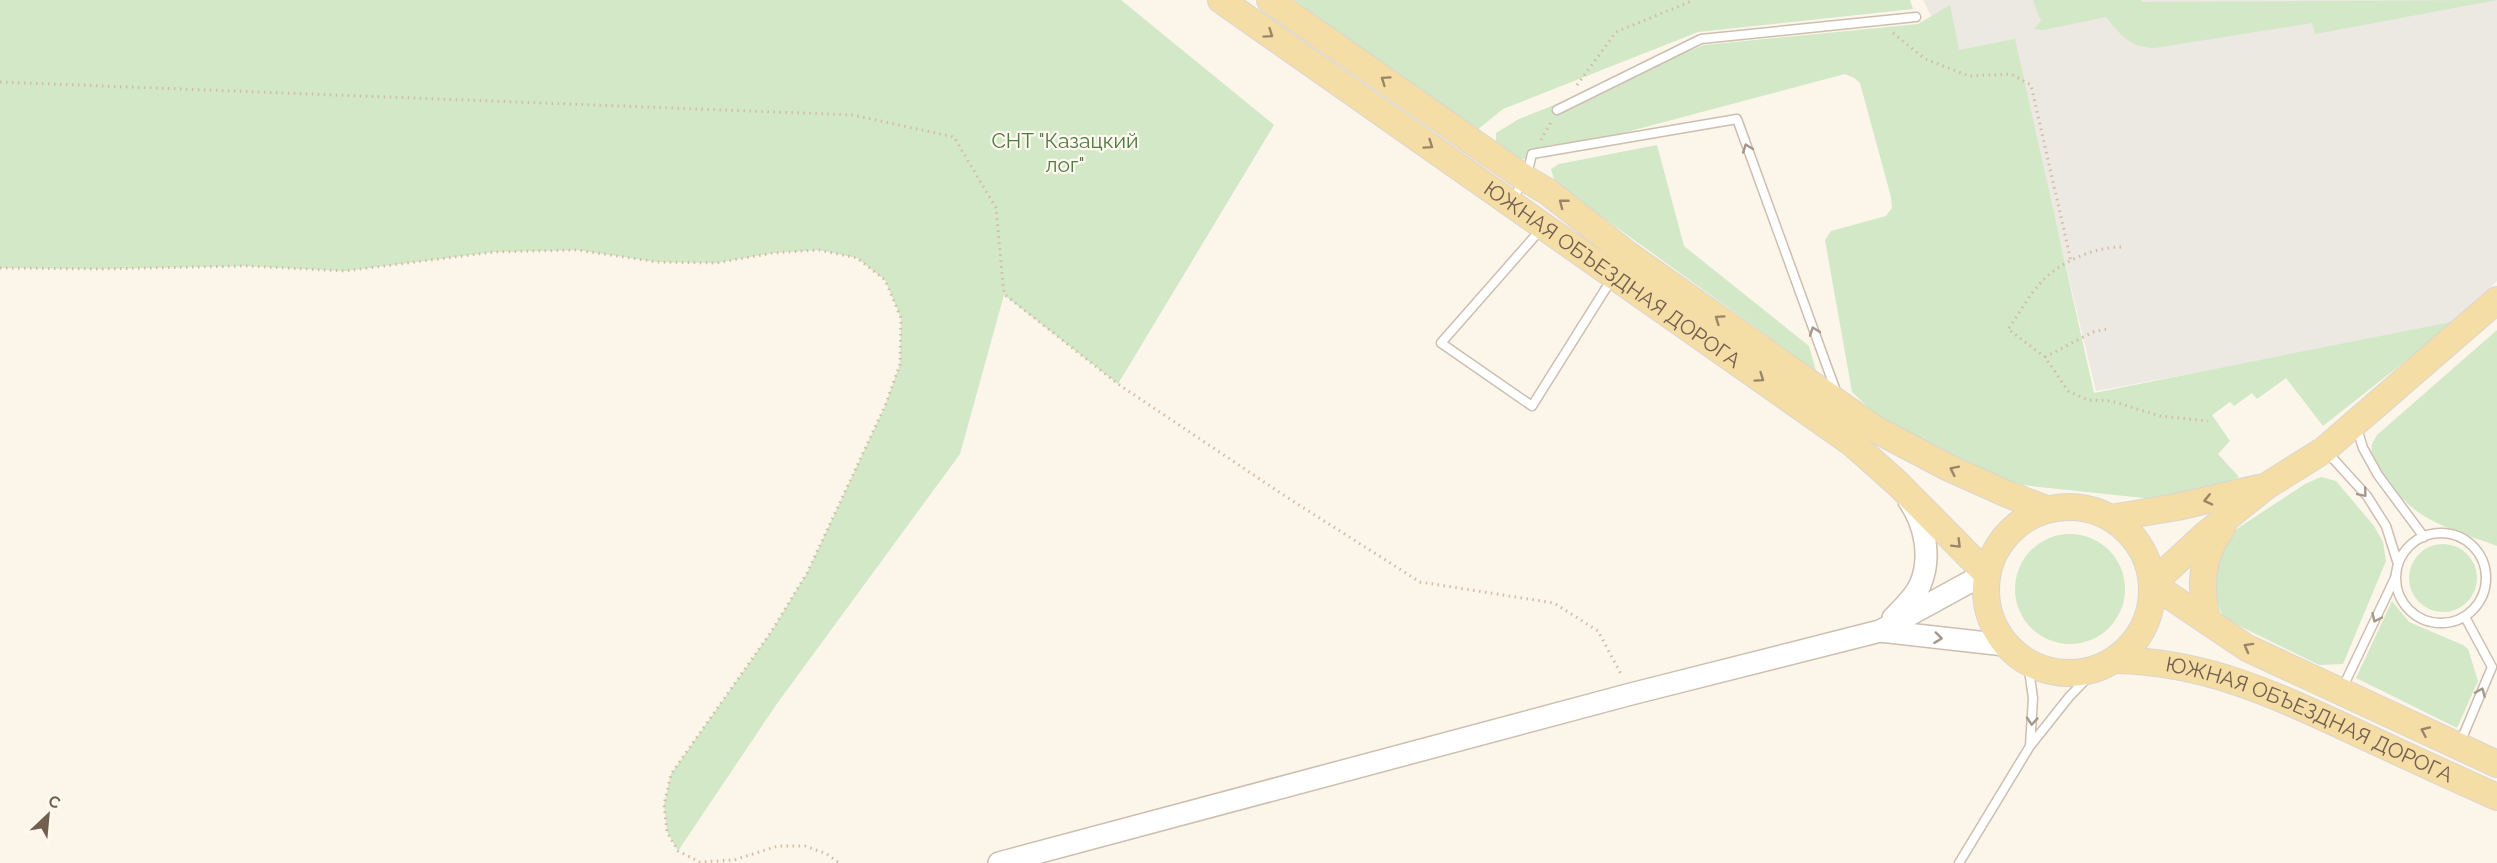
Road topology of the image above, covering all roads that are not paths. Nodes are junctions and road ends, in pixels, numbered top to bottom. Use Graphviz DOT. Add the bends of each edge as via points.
graph roads {
  1 [pos="1221,0"];
  2 [pos="1270,0"];
  3 [pos="1916,17"];
  4 [pos="1557,110"];
  5 [pos="1526,179"];
  6 [pos="1510,202"];
  7 [pos="1545,225"];
  8 [pos="1614,276"];
  9 [pos="2497,300"];
  10 [pos="1841,406"];
  11 [pos="2355,423"];
  12 [pos="2324,450"];
  13 [pos="1897,483"];
  14 [pos="2265,487"];
  15 [pos="2046,509"];
  16 [pos="2111,518"];
  17 [pos="2424,537"];
  18 [pos="2398,564"];
  19 [pos="1986,573"];
  20 [pos="2152,584"];
  21 [pos="2465,617"];
  22 [pos="2207,621"];
  23 [pos="1880,630"];
  24 [pos="2005,645"];
  25 [pos="2028,663"];
  26 [pos="2105,665"];
  27 [pos="2341,693"];
  28 [pos="2030,746"];
  29 [pos="2458,746"];
  30 [pos="2497,764"];
  31 [pos="2497,797"];
  32 [pos="999,863"];
  33 [pos="1959,863"];
  1 -- 6 [label="main road, ЮЖНАЯ ОБЪЕЗДНАЯ ДОРОГА, one-way"];
  5 -- 2 [label="main road, ЮЖНАЯ ОБЪЕЗДНАЯ ДОРОГА, one-way"];
  3 -- 4 [label="lane" via="1701,39"];
  5 -- 6 [label="lane"];
  10 -- 5 [label="main road, ЮЖНАЯ ОБЪЕЗДНАЯ ДОРОГА, one-way"];
  10 -- 5 [label="lane, one-way" via="1737,119 1532,154"];
  6 -- 7 [label="main road, ЮЖНАЯ ОБЪЕЗДНАЯ ДОРОГА"];
  7 -- 8 [label="main road, ЮЖНАЯ ОБЪЕЗДНАЯ ДОРОГА"];
  7 -- 8 [label="lane" via="1441,343 1532,406"];
  8 -- 13 [label="main road, ЮЖНАЯ ОБЪЕЗДНАЯ ДОРОГА, one-way" via="1852,443"];
  9 -- 11 [label="main road"];
  15 -- 10 [label="main road, ЮЖНАЯ ОБЪЕЗДНАЯ ДОРОГА, one-way" via="1949,468 1875,429"];
  11 -- 12 [label="main road"];
  11 -- 17 [label="lane" via="2378,475"];
  12 -- 14 [label="main road"];
  12 -- 18 [label="lane, one-way" via="2367,496 2386,526"];
  13 -- 19 [label="main road, ЮЖНАЯ ОБЪЕЗДНАЯ ДОРОГА, one-way"];
  13 -- 23 [label="street" via="1919,515 1926,560 1920,585"];
  14 -- 16 [label="main road, one-way"];
  14 -- 20 [label="main road"];
  14 -- 22 [label="main road" via="2233,514 2210,551 2201,593"];
  15 -- 16 [label="main road" via="2091,509"];
  15 -- 19 [label="main road" via="2025,518 2007,533"];
  16 -- 20 [label="main road" via="2132,535 2142,550"];
  17 -- 18 [label="lane" via="2408,548"];
  17 -- 21 [label="lane" via="2446,533 2467,541 2482,558 2487,580 2481,601"];
  18 -- 21 [label="lane" via="2397,586 2405,606 2423,620 2444,624"];
  18 -- 27 [label="lane, one-way"];
  19 -- 23 [label="street"];
  19 -- 24 [label="main road" via="1985,599 1992,623"];
  20 -- 22 [label="main road, ЮЖНАЯ ОБЪЕЗДНАЯ ДОРОГА"];
  20 -- 26 [label="main road" via="2150,613 2137,639"];
  29 -- 21 [label="lane, one-way" via="2492,667"];
  27 -- 22 [label="main road, ЮЖНАЯ ОБЪЕЗДНАЯ ДОРОГА, one-way" via="2247,648"];
  23 -- 24 [label="street, one-way"];
  23 -- 32 [label="street"];
  24 -- 25 [label="main road"];
  25 -- 26 [label="main road" via="2061,674"];
  25 -- 28 [label="lane, one-way" via="2033,698"];
  26 -- 28 [label="lane" via="2068,697"];
  26 -- 31 [label="main road, ЮЖНАЯ ОБЪЕЗДНАЯ ДОРОГА" via="2148,660 2202,670 2256,687"];
  29 -- 27 [label="main road, ЮЖНАЯ ОБЪЕЗДНАЯ ДОРОГА, one-way"];
  28 -- 33 [label="lane"];
  29 -- 30 [label="main road, ЮЖНАЯ ОБЪЕЗДНАЯ ДОРОГА"];
}
